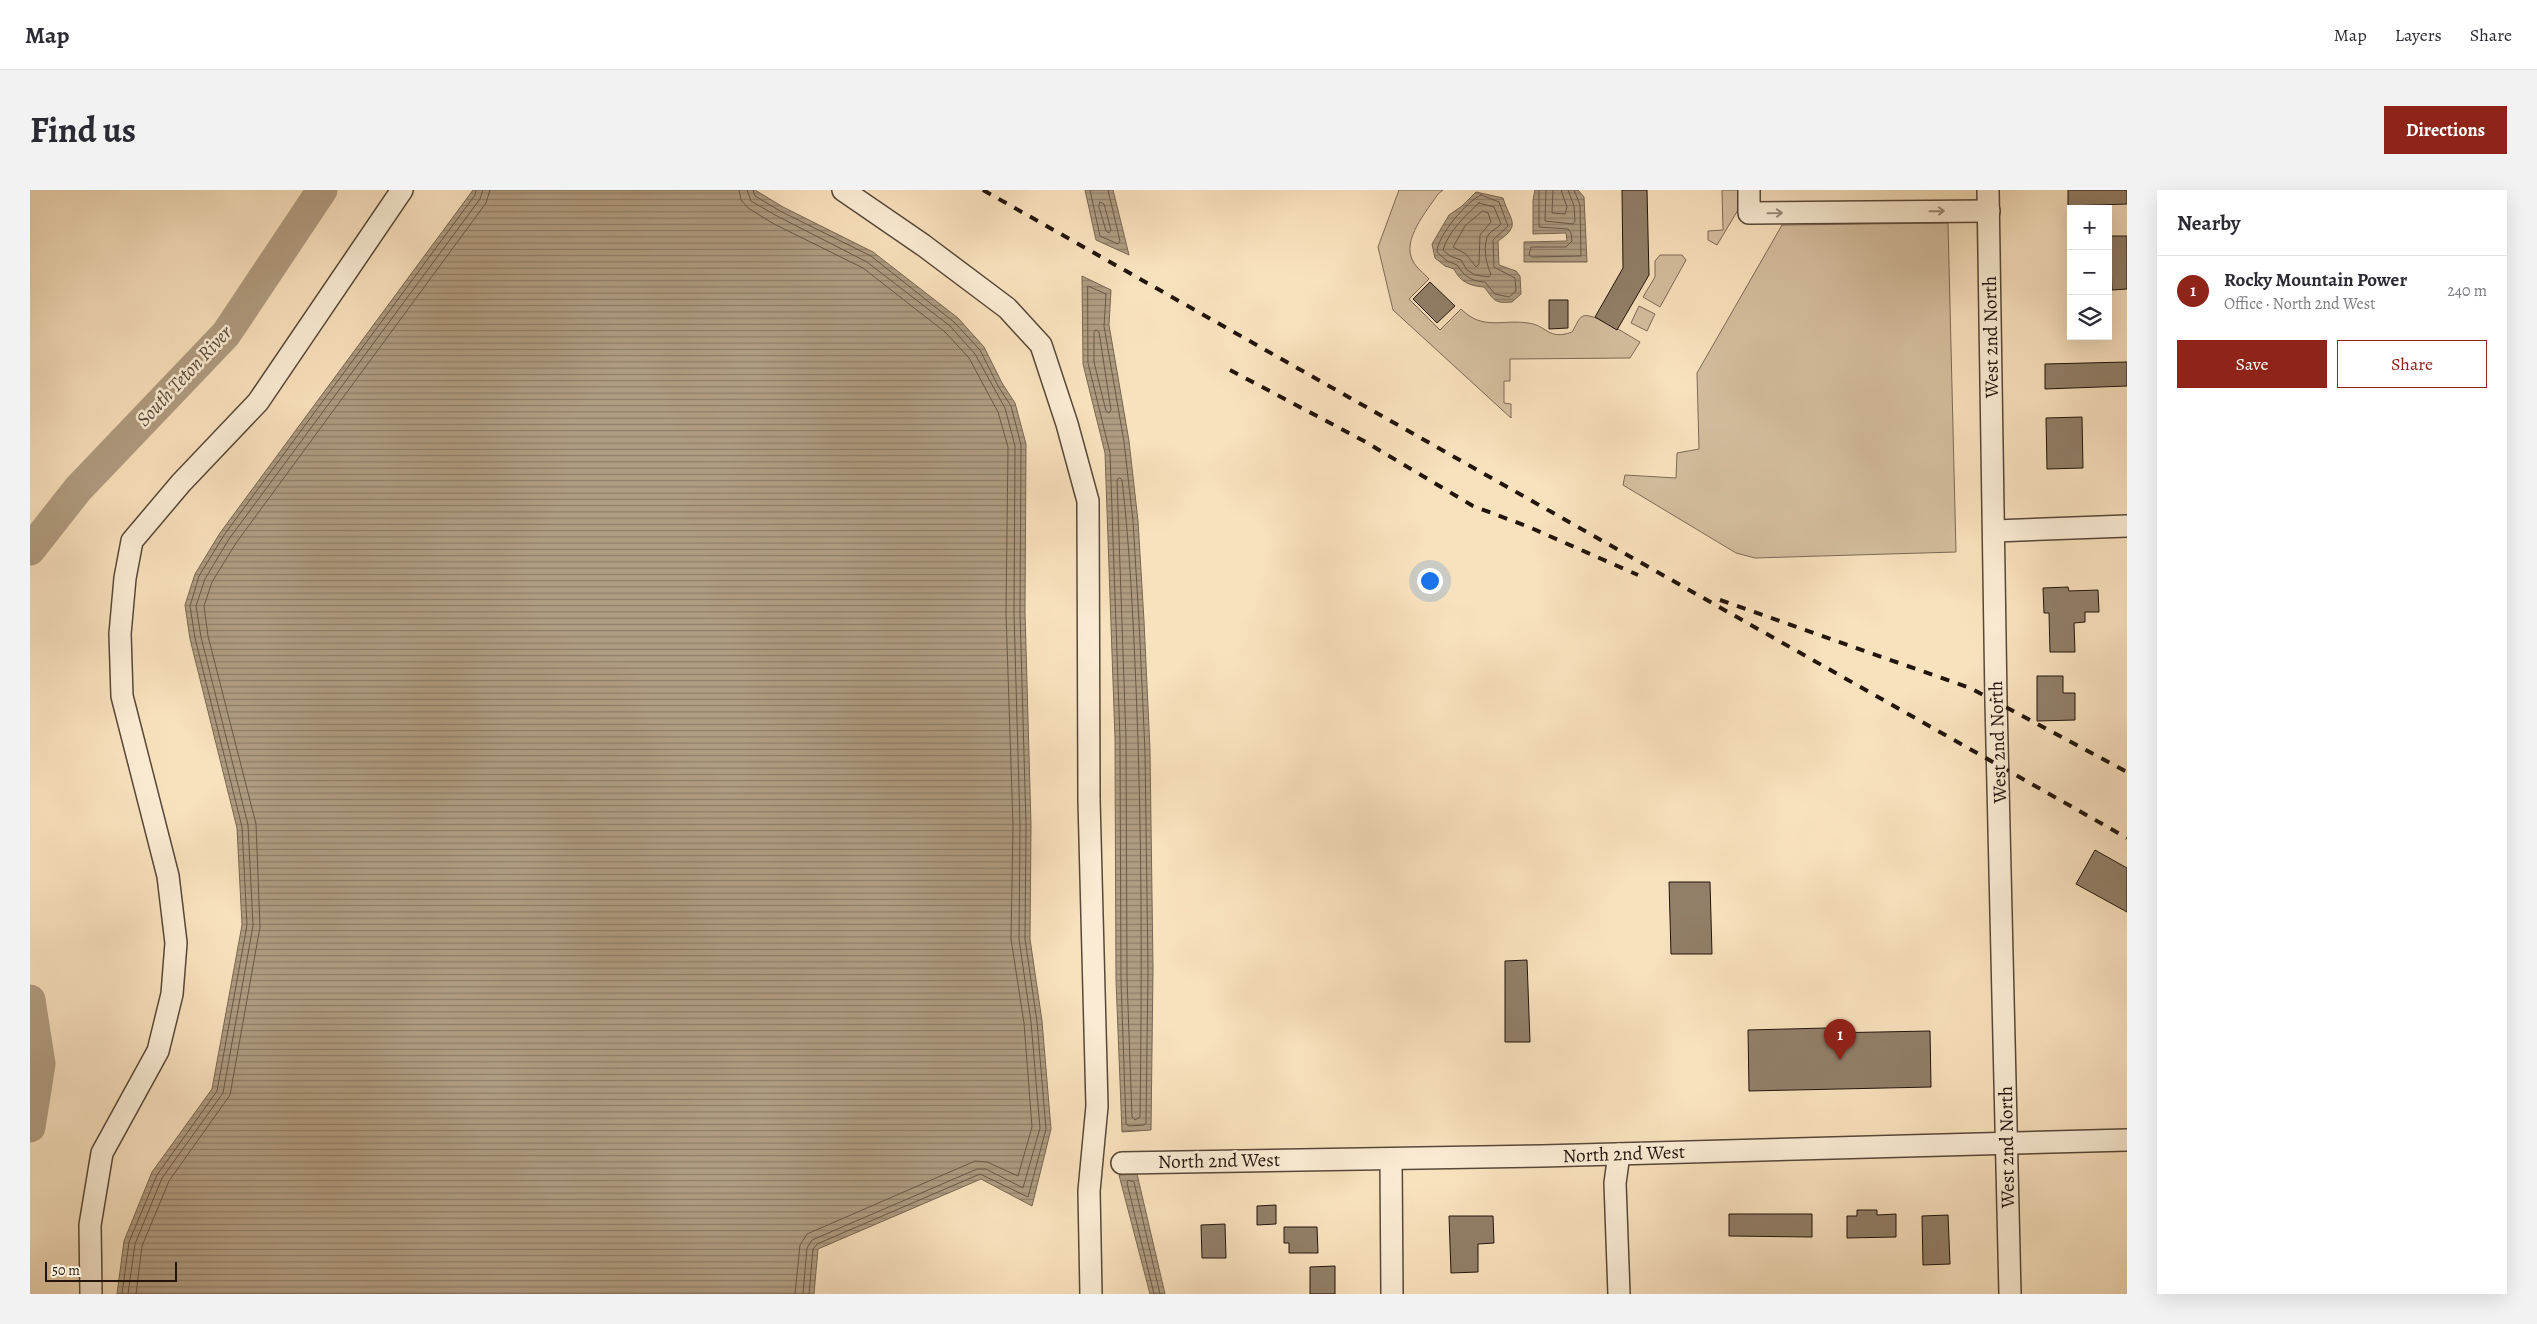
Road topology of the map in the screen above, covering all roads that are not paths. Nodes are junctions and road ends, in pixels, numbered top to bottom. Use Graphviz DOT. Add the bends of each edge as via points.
graph roads {
  1 [pos="402,190"];
  2 [pos="843,190"];
  3 [pos="1749,190"];
  4 [pos="1988,200"];
  5 [pos="2127,526"];
  6 [pos="1995,531"];
  7 [pos="2127,1140"];
  8 [pos="2007,1142"];
  9 [pos="1619,1154"];
  10 [pos="1391,1159"];
  11 [pos="1122,1163"];
  12 [pos="91,1294"];
  13 [pos="1091,1294"];
  14 [pos="1392,1294"];
  15 [pos="1619,1294"];
  16 [pos="2010,1294"];
  1 -- 12 [label="street" via="258,402 181,483 132,541 120,634 122,696 168,876 176,943 172,994 158,1051 102,1154 90,1225"];
  2 -- 13 [label="street" via="923,244 1007,308 1041,345 1088,501 1089,800 1097,1106 1089,1191"];
  3 -- 4 [label="street, one-way" via="1749,213"];
  4 -- 6 [label="street, West 2nd North"];
  5 -- 6 [label="street"];
  6 -- 8 [label="street, West 2nd North"];
  7 -- 8 [label="street, North 2nd West"];
  8 -- 9 [label="street, North 2nd West"];
  8 -- 16 [label="street, West 2nd North"];
  9 -- 10 [label="street, North 2nd West"];
  9 -- 15 [label="street" via="1615,1183"];
  10 -- 11 [label="street, North 2nd West"];
  10 -- 14 [label="street"];
}
